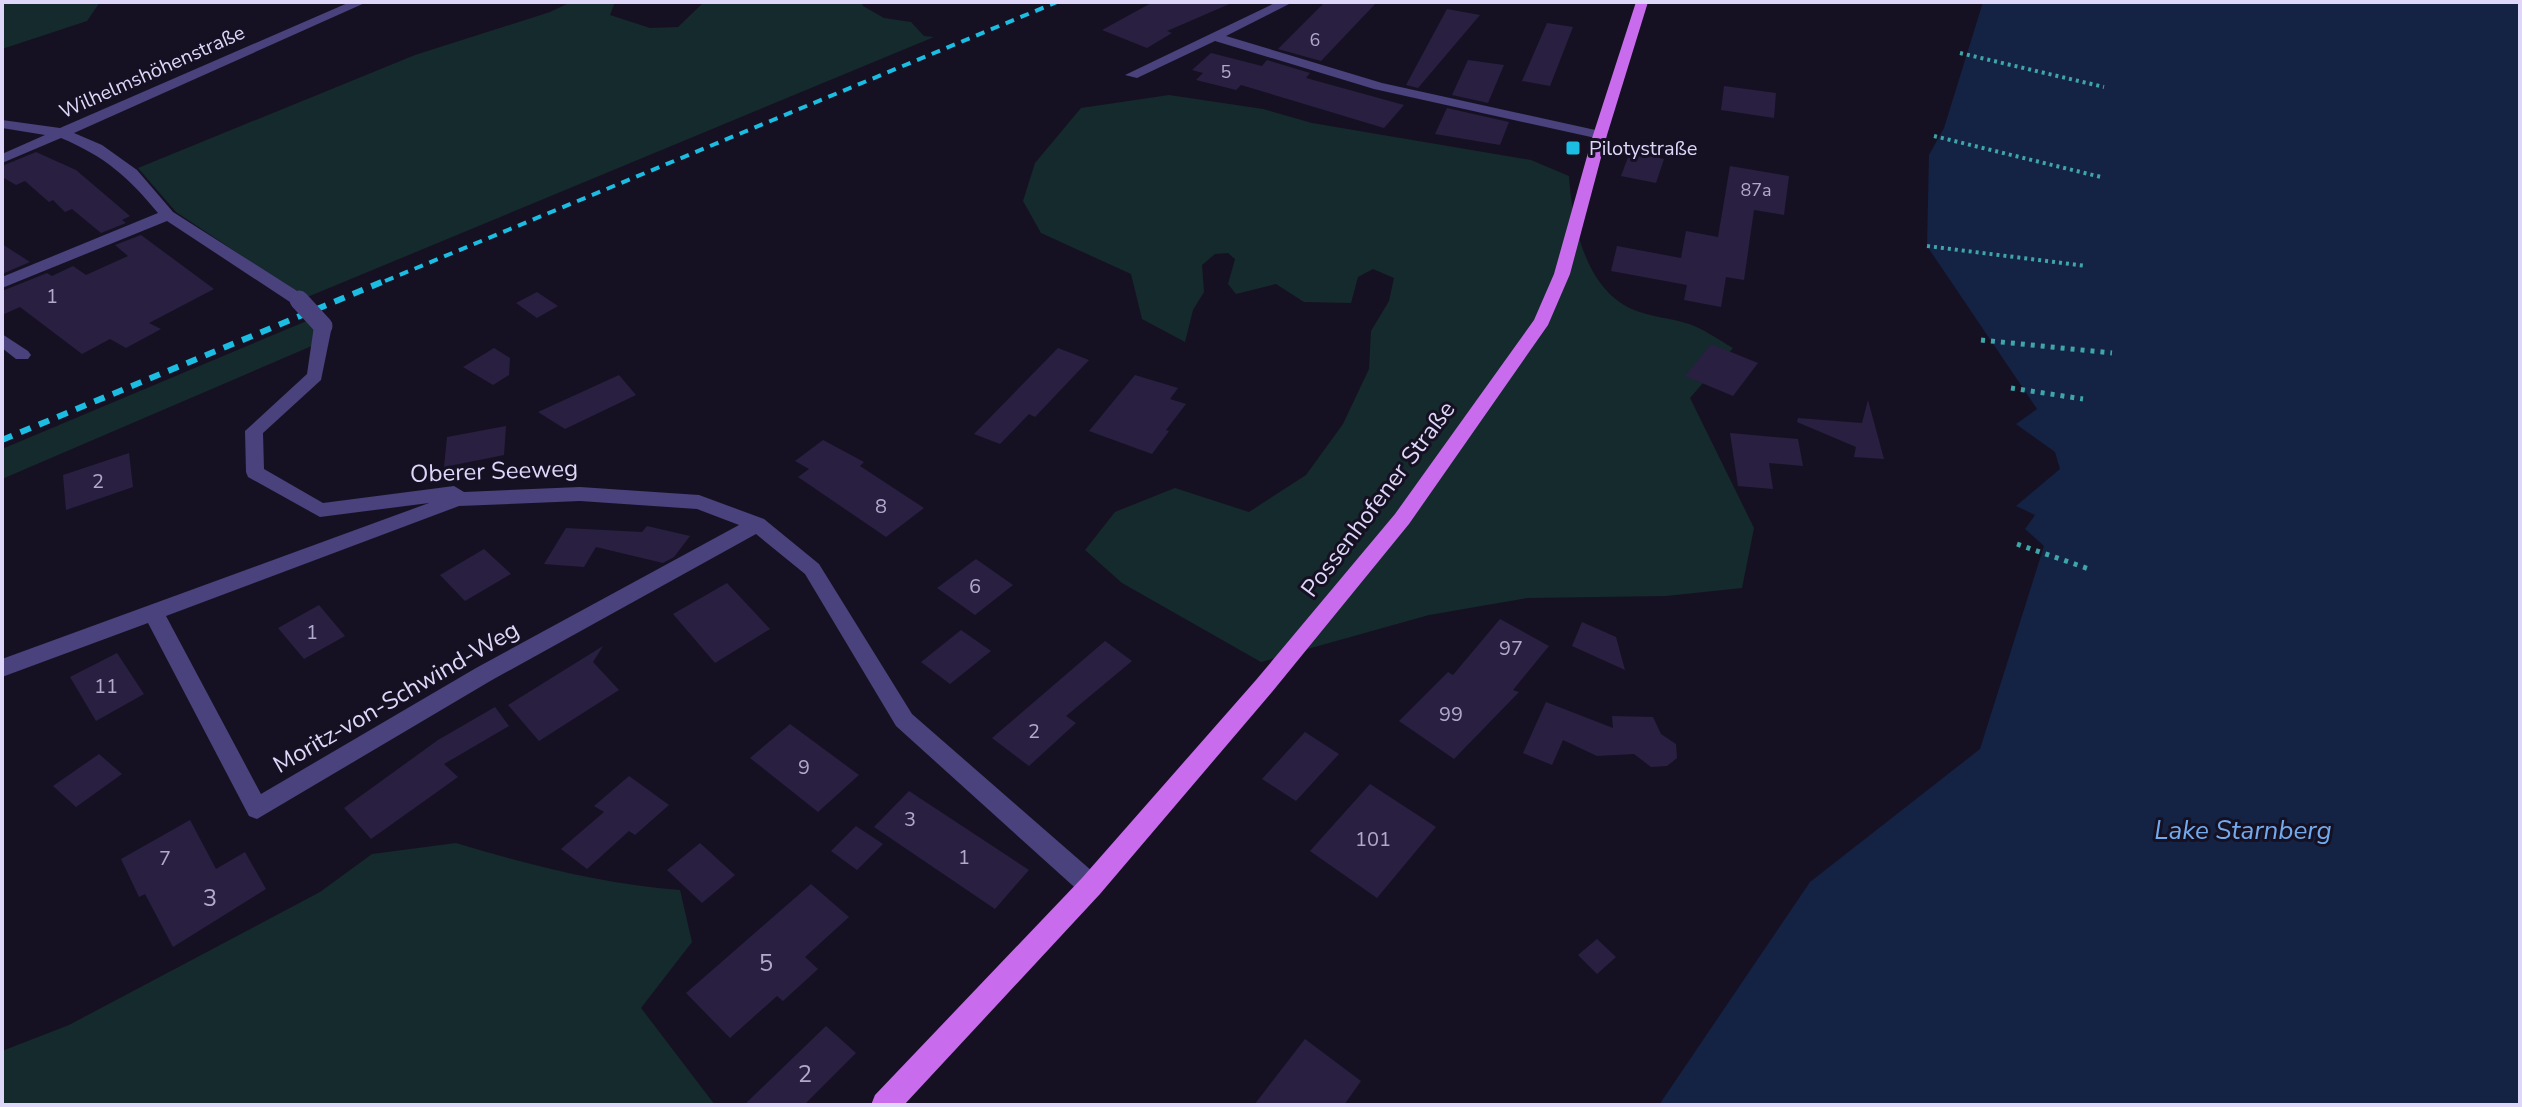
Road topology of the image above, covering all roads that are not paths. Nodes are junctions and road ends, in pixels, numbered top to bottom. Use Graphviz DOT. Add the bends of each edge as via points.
graph roads {
  1 [pos="361,2"];
  2 [pos="1287,2"];
  3 [pos="1642,2"];
  4 [pos="1217,37"];
  5 [pos="1132,75"];
  6 [pos="2,124"];
  7 [pos="61,133"];
  8 [pos="1600,135"];
  9 [pos="2,159"];
  10 [pos="168,215"];
  11 [pos="2,283"];
  12 [pos="2,339"];
  13 [pos="22,355"];
  14 [pos="459,499"];
  15 [pos="757,524"];
  16 [pos="153,612"];
  17 [pos="2,668"];
  18 [pos="1091,886"];
  19 [pos="885,1105"];
  1 -- 7 [label="street, Wilhelmshöhenstraße"];
  2 -- 4 [label="street"];
  3 -- 8 [label="main road, Possenhofener Straße"];
  4 -- 5 [label="street"];
  4 -- 8 [label="street" via="1379,86"];
  6 -- 7 [label="street, Oberer Seeweg"];
  7 -- 9 [label="street, Wilhelmshöhenstraße"];
  7 -- 10 [label="street, Oberer Seeweg" via="97,148 132,173"];
  8 -- 18 [label="main road, Possenhofener Straße" via="1562,274 1542,321 1402,519"];
  10 -- 11 [label="street"];
  10 -- 14 [label="street, Oberer Seeweg, bridge" via="299,300 323,326 315,376 254,431 255,472 320,510 454,493"];
  12 -- 13 [label="street"];
  14 -- 15 [label="street, Oberer Seeweg" via="580,494 699,502"];
  14 -- 16 [label="street"];
  15 -- 16 [label="street, Moritz-von-Schwind-Weg" via="484,674 257,809"];
  15 -- 18 [label="street, Oberer Seeweg" via="812,569 904,720"];
  16 -- 17 [label="street"];
  18 -- 19 [label="main road, Possenhofener Straße"];
}
